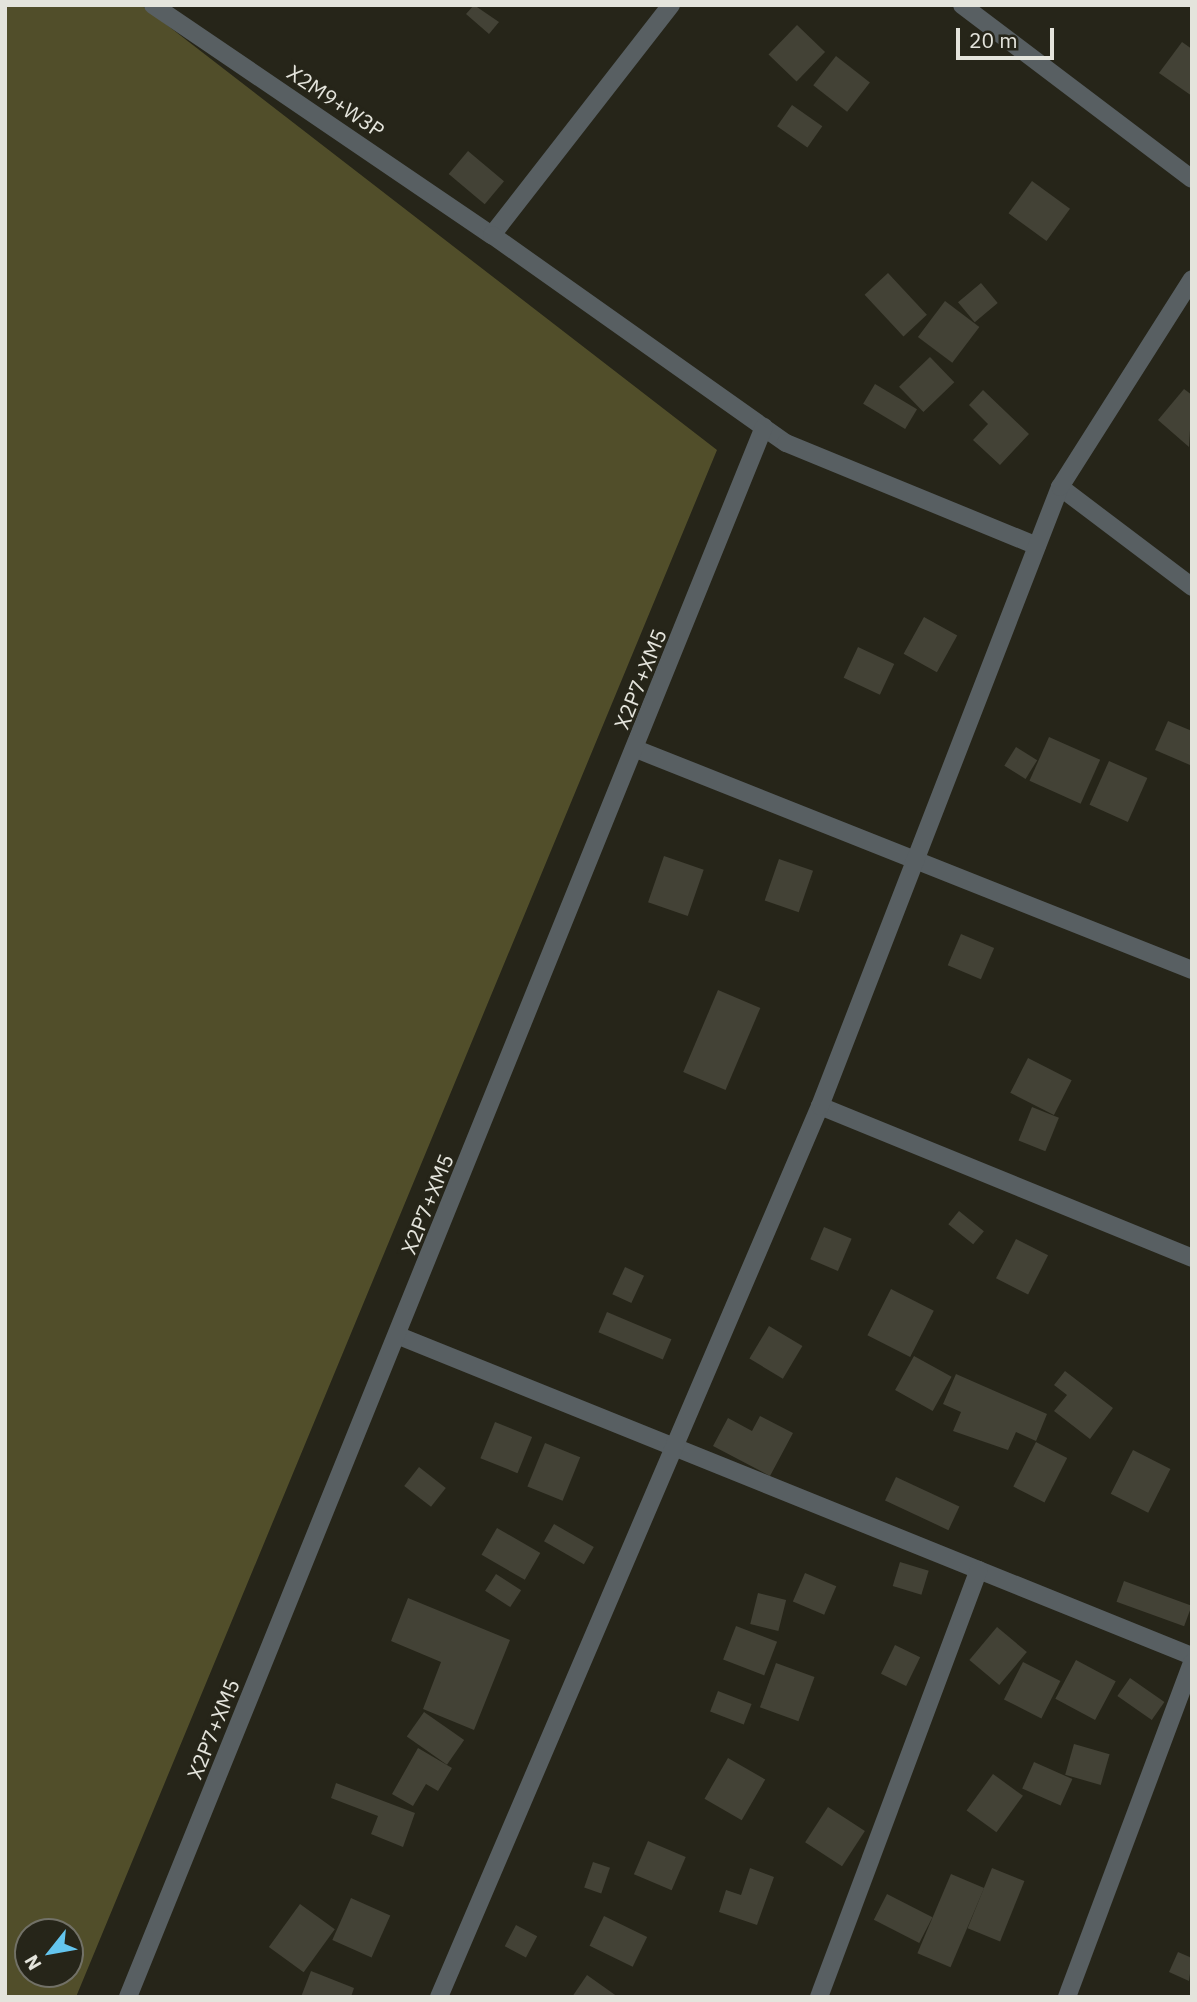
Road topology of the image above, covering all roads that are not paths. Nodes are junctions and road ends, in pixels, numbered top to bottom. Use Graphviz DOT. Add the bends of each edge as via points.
graph roads {
  1 [pos="153,5"];
  2 [pos="671,5"];
  3 [pos="962,5"];
  4 [pos="1192,178"];
  5 [pos="492,235"];
  6 [pos="1192,279"];
  7 [pos="764,427"];
  8 [pos="1060,487"];
  9 [pos="1037,546"];
  10 [pos="1192,587"];
  11 [pos="636,749"];
  12 [pos="915,860"];
  13 [pos="1192,970"];
  14 [pos="820,1106"];
  15 [pos="1192,1258"];
  16 [pos="398,1336"];
  17 [pos="670,1445"];
  18 [pos="979,1570"];
  19 [pos="1192,1656"];
  20 [pos="1192,1663"];
  21 [pos="128,1997"];
  22 [pos="439,1997"];
  23 [pos="819,1997"];
  24 [pos="1067,1997"];
  1 -- 5 [label="street, X2M9+W3P"];
  2 -- 5 [label="street"];
  3 -- 4 [label="street"];
  5 -- 7 [label="street, X2M9+W3P"];
  6 -- 8 [label="street"];
  7 -- 9 [label="street, X2M9+W3P" via="786,443"];
  7 -- 11 [label="street, X2P7+XM5"];
  8 -- 9 [label="street"];
  8 -- 10 [label="street"];
  9 -- 12 [label="street"];
  11 -- 12 [label="street"];
  11 -- 16 [label="street, X2P7+XM5"];
  12 -- 13 [label="street"];
  12 -- 14 [label="street"];
  14 -- 15 [label="street"];
  14 -- 17 [label="street"];
  16 -- 17 [label="street"];
  16 -- 21 [label="street, X2P7+XM5"];
  17 -- 18 [label="street"];
  17 -- 22 [label="street"];
  18 -- 19 [label="street"];
  18 -- 23 [label="street"];
  20 -- 24 [label="street"];
}
